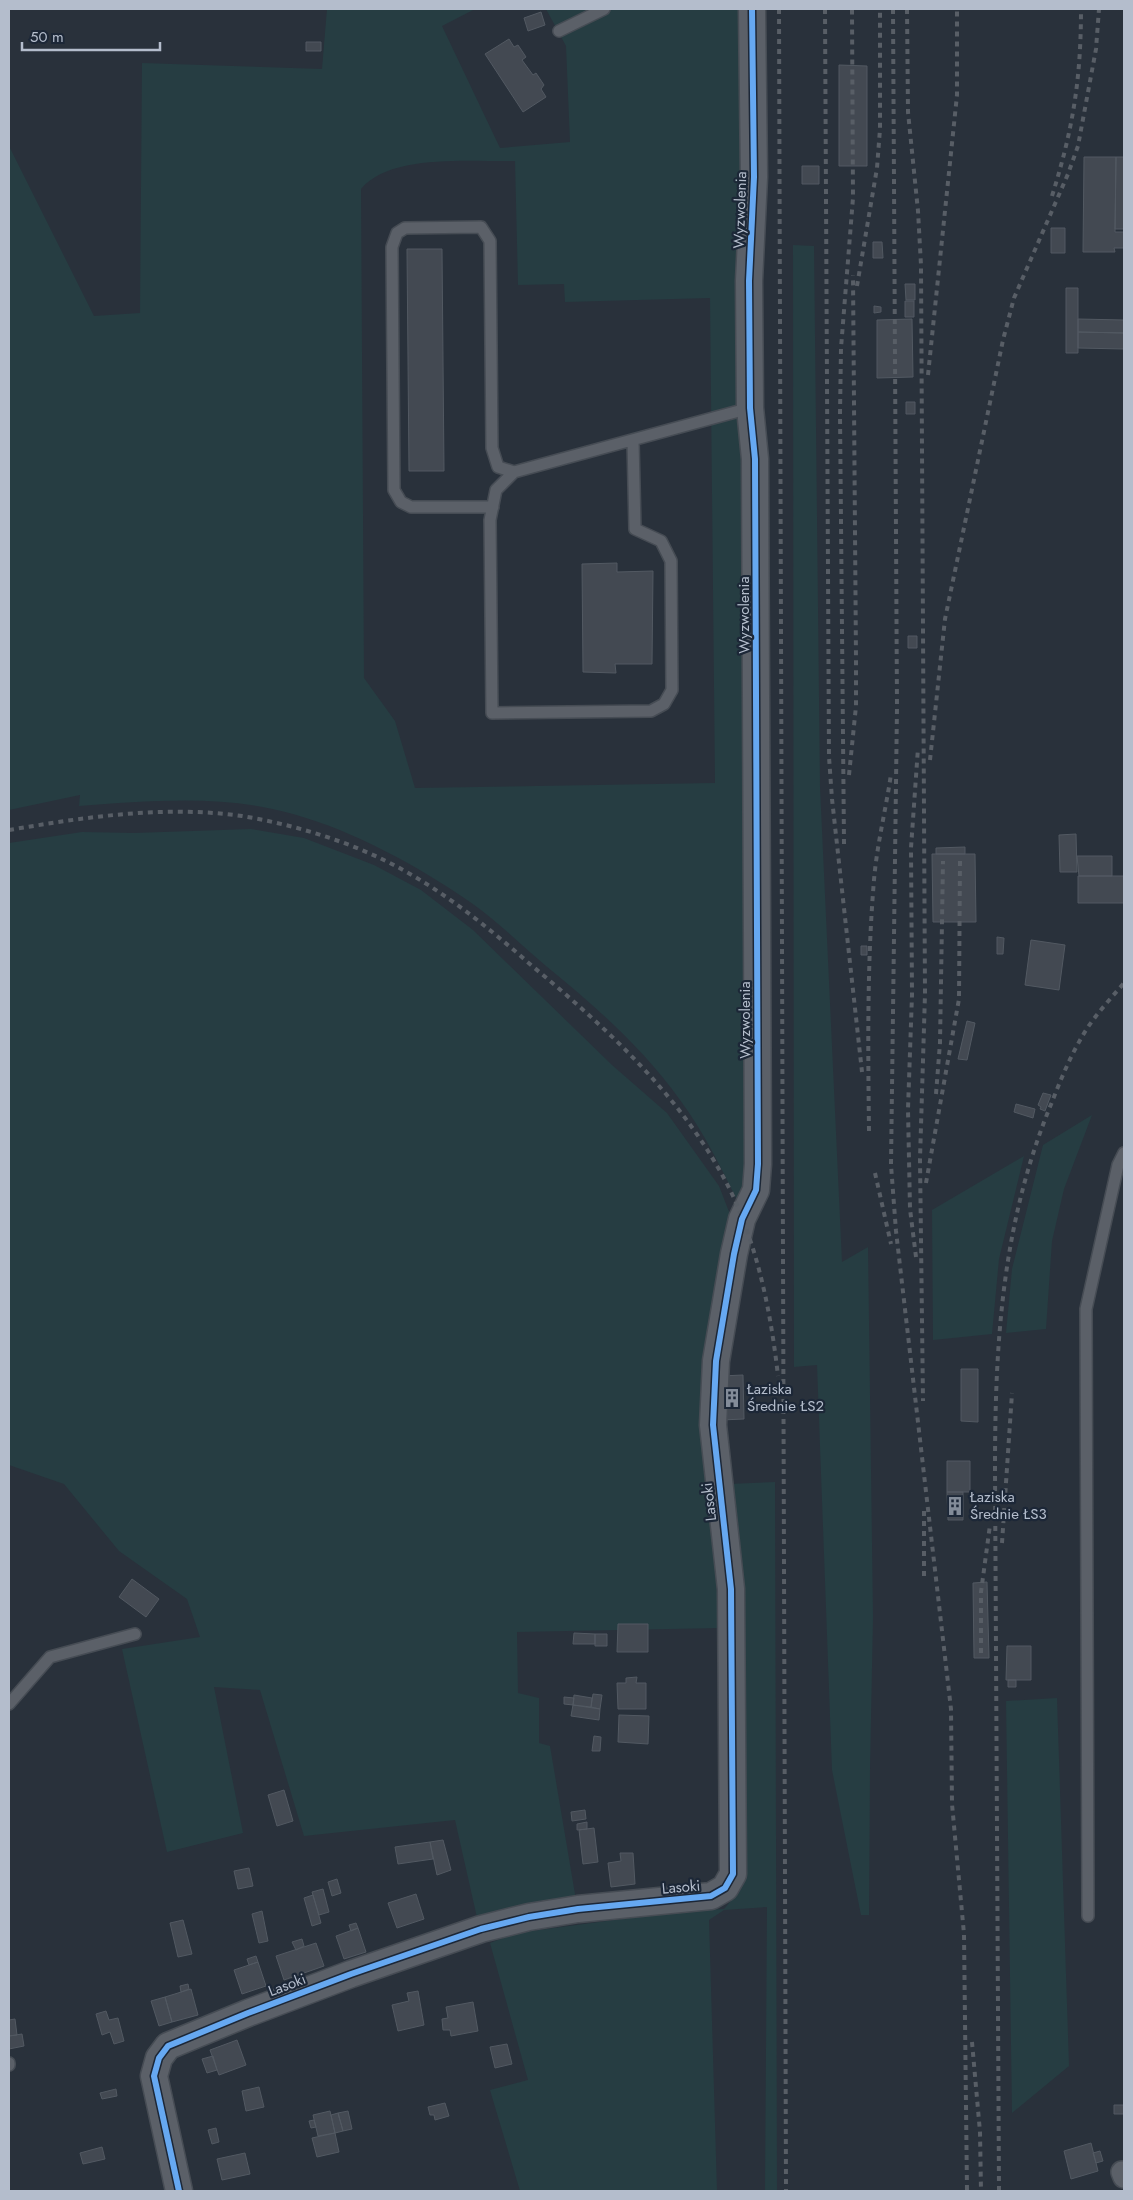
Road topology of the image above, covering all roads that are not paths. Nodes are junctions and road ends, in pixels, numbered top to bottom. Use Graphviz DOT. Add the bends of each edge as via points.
graph roads {
  1 [pos="604,9"];
  2 [pos="752,9"];
  3 [pos="559,31"];
  4 [pos="750,408"];
  5 [pos="633,441"];
  6 [pos="514,472"];
  7 [pos="493,507"];
  8 [pos="1124,1153"];
  9 [pos="742,1219"];
  10 [pos="135,1634"];
  11 [pos="9,1704"];
  12 [pos="1088,1916"];
  13 [pos="179,2191"];
  1 -- 3 [label="lane"];
  2 -- 4 [label="street, Wyzwolenia" via="754,177 749,281"];
  4 -- 5 [label="lane"];
  4 -- 9 [label="street, Wyzwolenia" via="756,459 758,1164 756,1190"];
  5 -- 6 [label="lane"];
  5 -- 7 [label="lane" via="635,529 661,541 671,561 672,690 664,704 651,711 492,713 490,520"];
  6 -- 7 [label="lane" via="496,490"];
  6 -- 7 [label="lane" via="498,467 492,448 490,240 481,227 405,228 397,233 392,247 394,490 400,502 411,507"];
  8 -- 12 [label="lane" via="1118,1165 1086,1309"];
  9 -- 13 [label="street, Lasoki" via="716,1361 712,1425 731,1589 733,1874 724,1888 711,1896 578,1909 480,1929 341,1978 168,2046 159,2058 154,2076"];
  10 -- 11 [label="lane" via="50,1657"];
}
